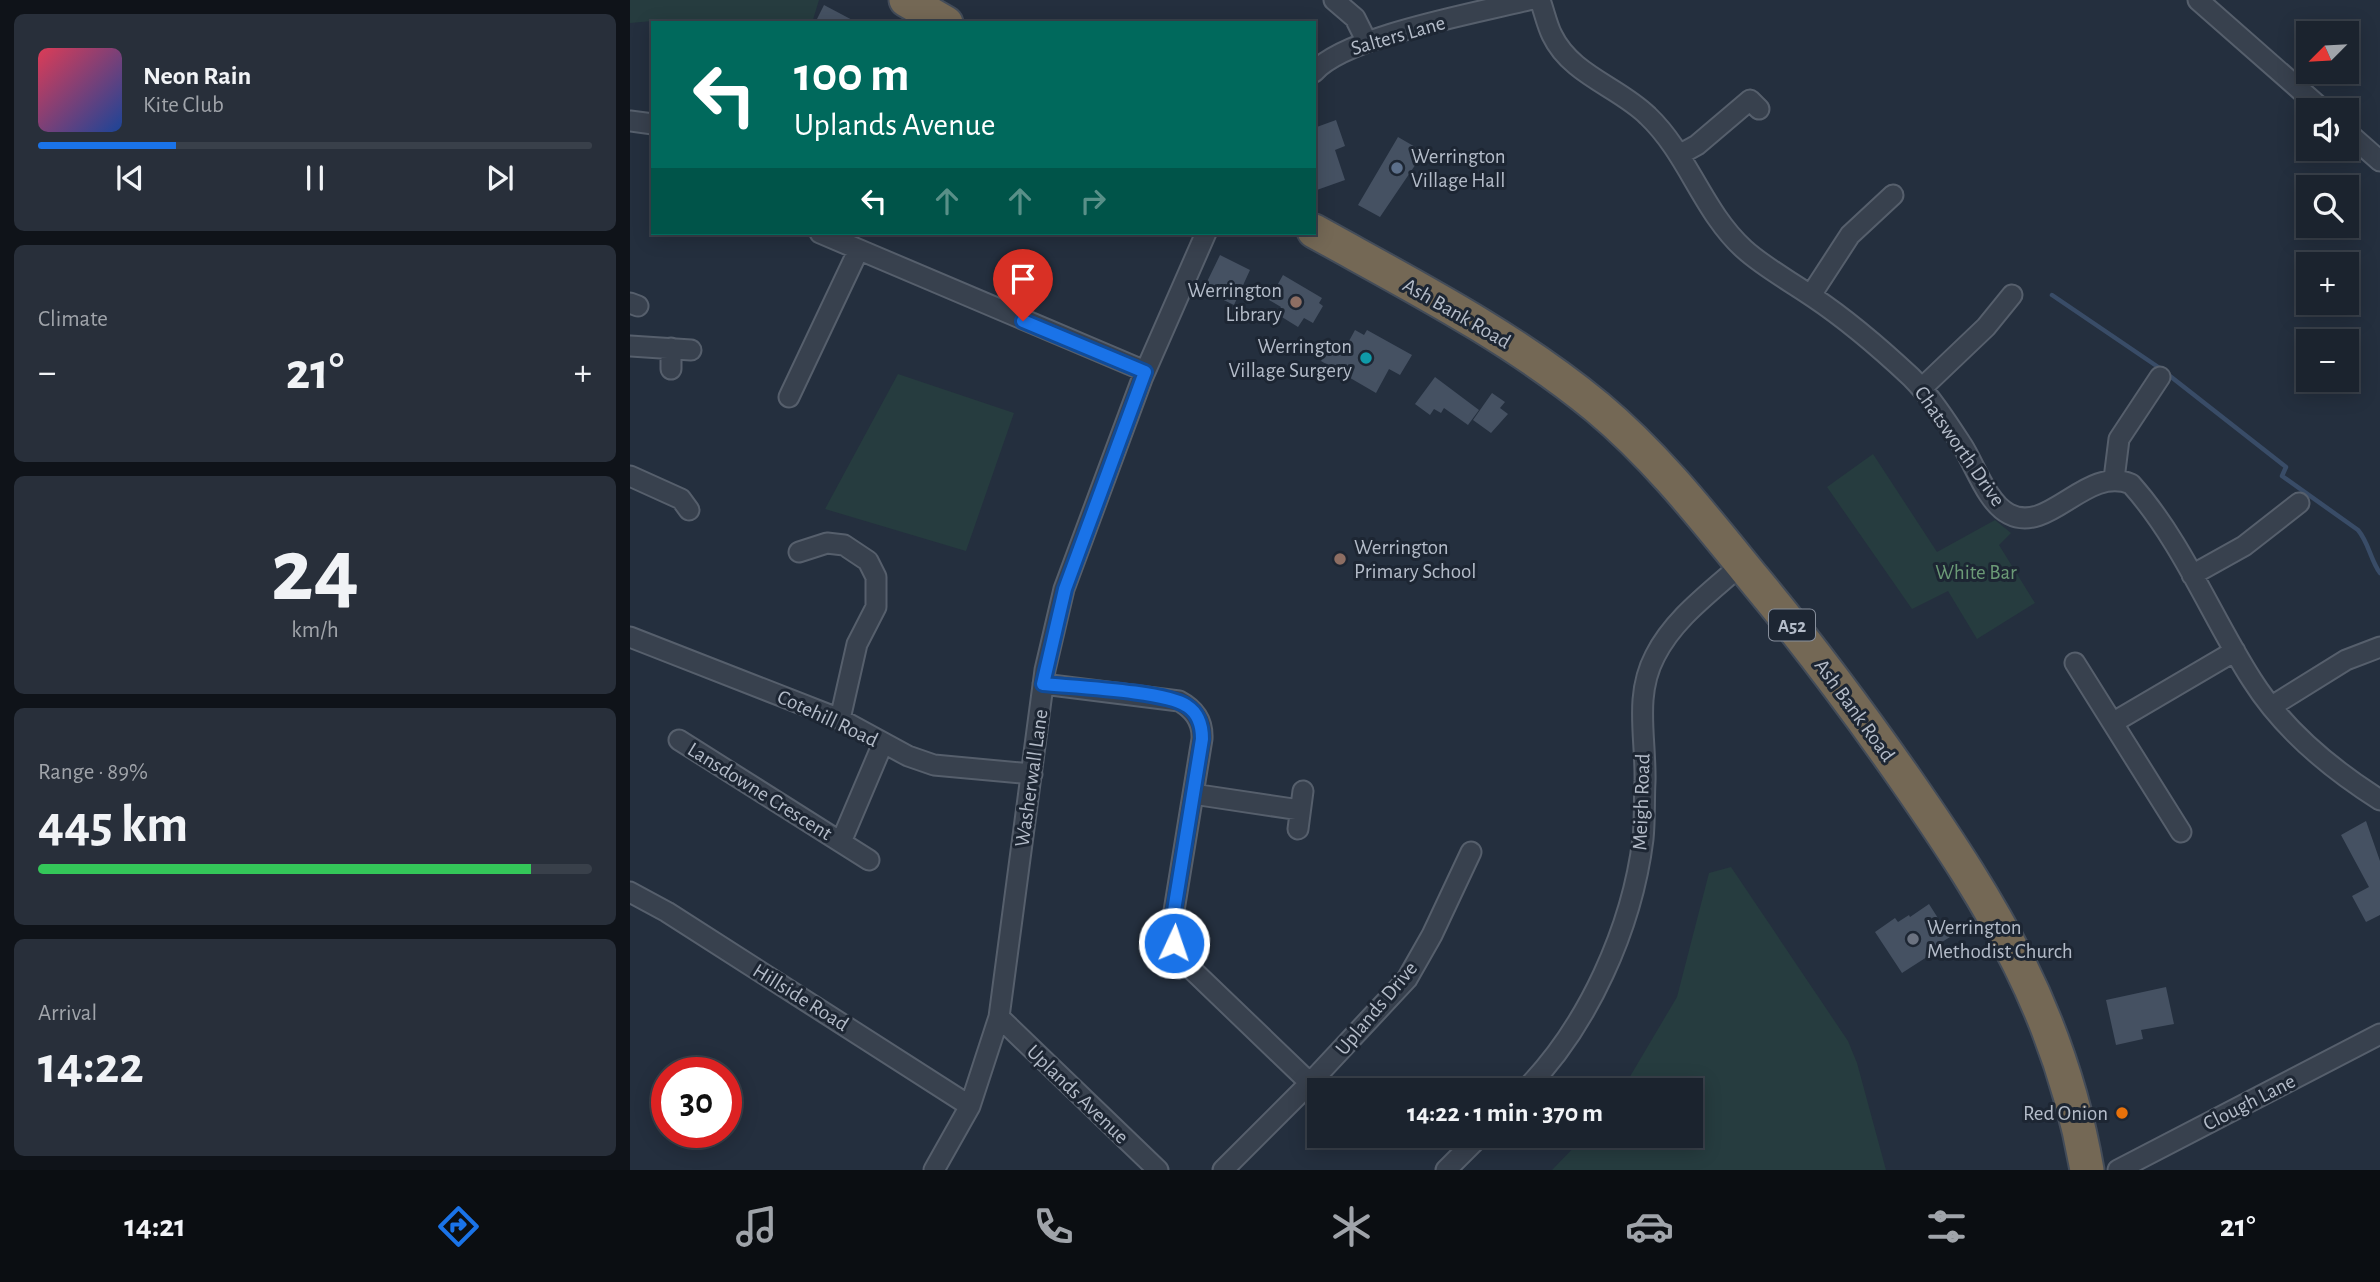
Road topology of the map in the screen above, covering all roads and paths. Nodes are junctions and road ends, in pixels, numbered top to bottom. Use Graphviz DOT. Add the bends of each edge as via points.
graph roads {
  1 [pos="906,0"];
  2 [pos="1334,0"];
  3 [pos="1528,0"];
  4 [pos="1540,0"];
  5 [pos="2198,0"];
  6 [pos="943,21"];
  7 [pos="1367,42"];
  8 [pos="1316,70"];
  9 [pos="2309,98"];
  10 [pos="1759,109"];
  11 [pos="630,121"];
  12 [pos="651,124"];
  13 [pos="2359,143"];
  14 [pos="1679,155"];
  15 [pos="2380,161"];
  16 [pos="1893,195"];
  17 [pos="1316,232"];
  18 [pos="824,235"];
  19 [pos="1205,235"];
  20 [pos="858,251"];
  21 [pos="1811,295"];
  22 [pos="2011,306"];
  23 [pos="630,346"];
  24 [pos="671,369"];
  25 [pos="1145,372"];
  26 [pos="1922,388"];
  27 [pos="2156,391"];
  28 [pos="789,397"];
  29 [pos="630,476"];
  30 [pos="2114,479"];
  31 [pos="684,501"];
  32 [pos="2294,516"];
  33 [pos="807,544"];
  34 [pos="1742,564"];
  35 [pos="2192,575"];
  36 [pos="630,637"];
  37 [pos="2380,647"];
  38 [pos="2235,651"];
  39 [pos="2075,663"];
  40 [pos="1043,684"];
  41 [pos="2272,706"];
  42 [pos="840,719"];
  43 [pos="2114,722"];
  44 [pos="679,740"];
  45 [pos="883,743"];
  46 [pos="1032,774"];
  47 [pos="1193,794"];
  48 [pos="2380,800"];
  49 [pos="1300,810"];
  50 [pos="2181,832"];
  51 [pos="841,842"];
  52 [pos="1471,851"];
  53 [pos="869,860"];
  54 [pos="630,892"];
  55 [pos="999,1017"];
  56 [pos="2380,1034"];
  57 [pos="1315,1078"];
  58 [pos="1535,1078"];
  59 [pos="1307,1080"];
  60 [pos="1307,1086"];
  61 [pos="970,1107"];
  62 [pos="1468,1148"];
  63 [pos="934,1170"];
  64 [pos="1158,1170"];
  65 [pos="1223,1170"];
  66 [pos="1446,1170"];
  67 [pos="2087,1170"];
  68 [pos="2118,1170"];
  1 -- 6 [label="highway"];
  2 -- 7 [label="street" via="1355,18"];
  3 -- 7 [label="street, Salters Lane"];
  4 -- 14 [label="street, Chatsworth Drive" via="1561,49 1582,70 1651,118"];
  5 -- 9 [label="street"];
  7 -- 8 [label="street, Salters Lane" via="1338,53"];
  10 -- 14 [label="street" via="1750,100"];
  11 -- 12 [label="street"];
  13 -- 15 [label="street"];
  14 -- 21 [label="street, Chatsworth Drive" via="1716,216 1743,248"];
  16 -- 21 [label="street" via="1850,235"];
  17 -- 34 [label="highway, Ash Bank Road / A52" via="1534,358 1633,438"];
  18 -- 20 [label="street"];
  19 -- 25 [label="street, Washerwall Lane"];
  20 -- 25 [label="street"];
  20 -- 28 [label="street"];
  21 -- 26 [label="street, Chatsworth Drive" via="1866,334"];
  22 -- 26 [label="street"];
  23 -- 24 [label="street" via="681,349"];
  25 -- 40 [label="street, Washerwall Lane" via="1065,589"];
  26 -- 30 [label="street, Chatsworth Drive" via="1996,502 2013,516 2040,515"];
  27 -- 30 [label="street" via="2119,439"];
  29 -- 31 [label="street"];
  30 -- 35 [label="street" via="2131,484 2142,496"];
  32 -- 35 [label="street"];
  33 -- 42 [label="street" via="852,549 868,561 878,586 876,607 856,644"];
  34 -- 58 [label="street, Meigh Road" via="1687,613 1654,657 1641,718 1643,838 1629,903 1591,996"];
  34 -- 67 [label="highway, Ash Bank Road / A52" via="1864,721 1997,917 2040,1002 2065,1072"];
  35 -- 38 [label="street"];
  36 -- 42 [label="street, Cotehill Road"];
  37 -- 41 [label="street" via="2347,660"];
  38 -- 41 [label="street"];
  38 -- 43 [label="street"];
  39 -- 43 [label="street"];
  40 -- 46 [label="street, Washerwall Lane"];
  40 -- 47 [label="street" via="1166,698 1186,705 1202,731"];
  41 -- 48 [label="street" via="2328,764"];
  42 -- 45 [label="street, Cotehill Road"];
  43 -- 50 [label="street"];
  44 -- 51 [label="street, Lansdowne Crescent"];
  45 -- 46 [label="street, Cotehill Road" via="934,765"];
  45 -- 51 [label="street, Lansdowne Crescent"];
  46 -- 55 [label="street, Washerwall Lane"];
  47 -- 49 [label="street"];
  47 -- 59 [label="street" via="1172,923 1178,952"];
  51 -- 53 [label="street, Lansdowne Crescent"];
  52 -- 57 [label="street, Uplands Drive" via="1406,979"];
  54 -- 61 [label="street, Hillside Road"];
  55 -- 61 [label="street, Washerwall Lane"];
  55 -- 64 [label="street, Uplands Avenue"];
  56 -- 68 [label="street, Clough Lane"];
  60 -- 65 [label="street"];
  61 -- 63 [label="street, Washerwall Lane"];
  62 -- 66 [label="street"];
}
